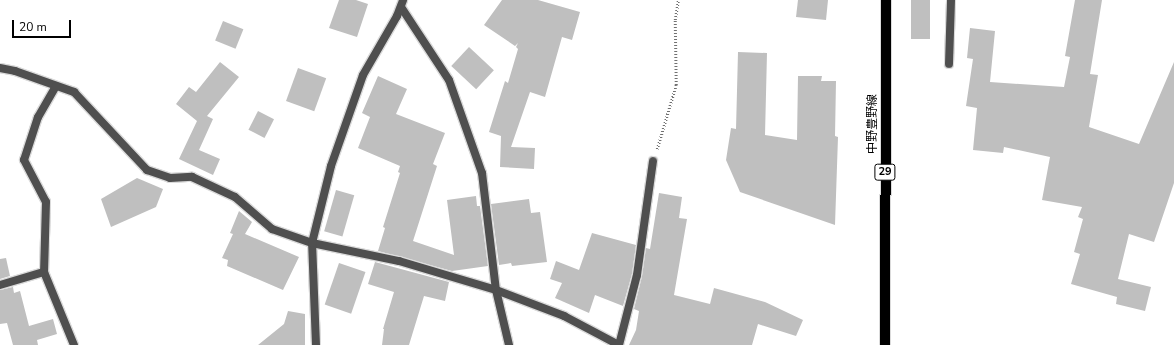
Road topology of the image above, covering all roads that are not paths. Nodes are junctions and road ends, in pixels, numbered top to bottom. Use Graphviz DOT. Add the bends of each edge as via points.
graph roads {
  1 [pos="886,0"];
  2 [pos="952,0"];
  3 [pos="402,4"];
  4 [pos="949,64"];
  5 [pos="0,68"];
  6 [pos="56,86"];
  7 [pos="653,160"];
  8 [pos="312,243"];
  9 [pos="44,272"];
  10 [pos="0,285"];
  11 [pos="496,290"];
  12 [pos="74,345"];
  13 [pos="316,345"];
  14 [pos="508,345"];
  15 [pos="619,345"];
  16 [pos="885,345"];
  1 -- 16 [label="main road, 中野豊野線 / 29"];
  2 -- 4 [label="street"];
  3 -- 8 [label="street" via="363,76 331,166"];
  3 -- 11 [label="street" via="449,80 482,173"];
  5 -- 6 [label="street" via="16,71"];
  6 -- 8 [label="street" via="74,92 147,170 170,178 192,177 235,196 272,228"];
  6 -- 9 [label="street" via="38,117 24,160 46,202"];
  7 -- 15 [label="street" via="637,275"];
  8 -- 11 [label="street" via="399,261"];
  8 -- 13 [label="street"];
  9 -- 10 [label="street"];
  9 -- 12 [label="street"];
  11 -- 14 [label="street"];
  11 -- 15 [label="street" via="564,316"];
}
